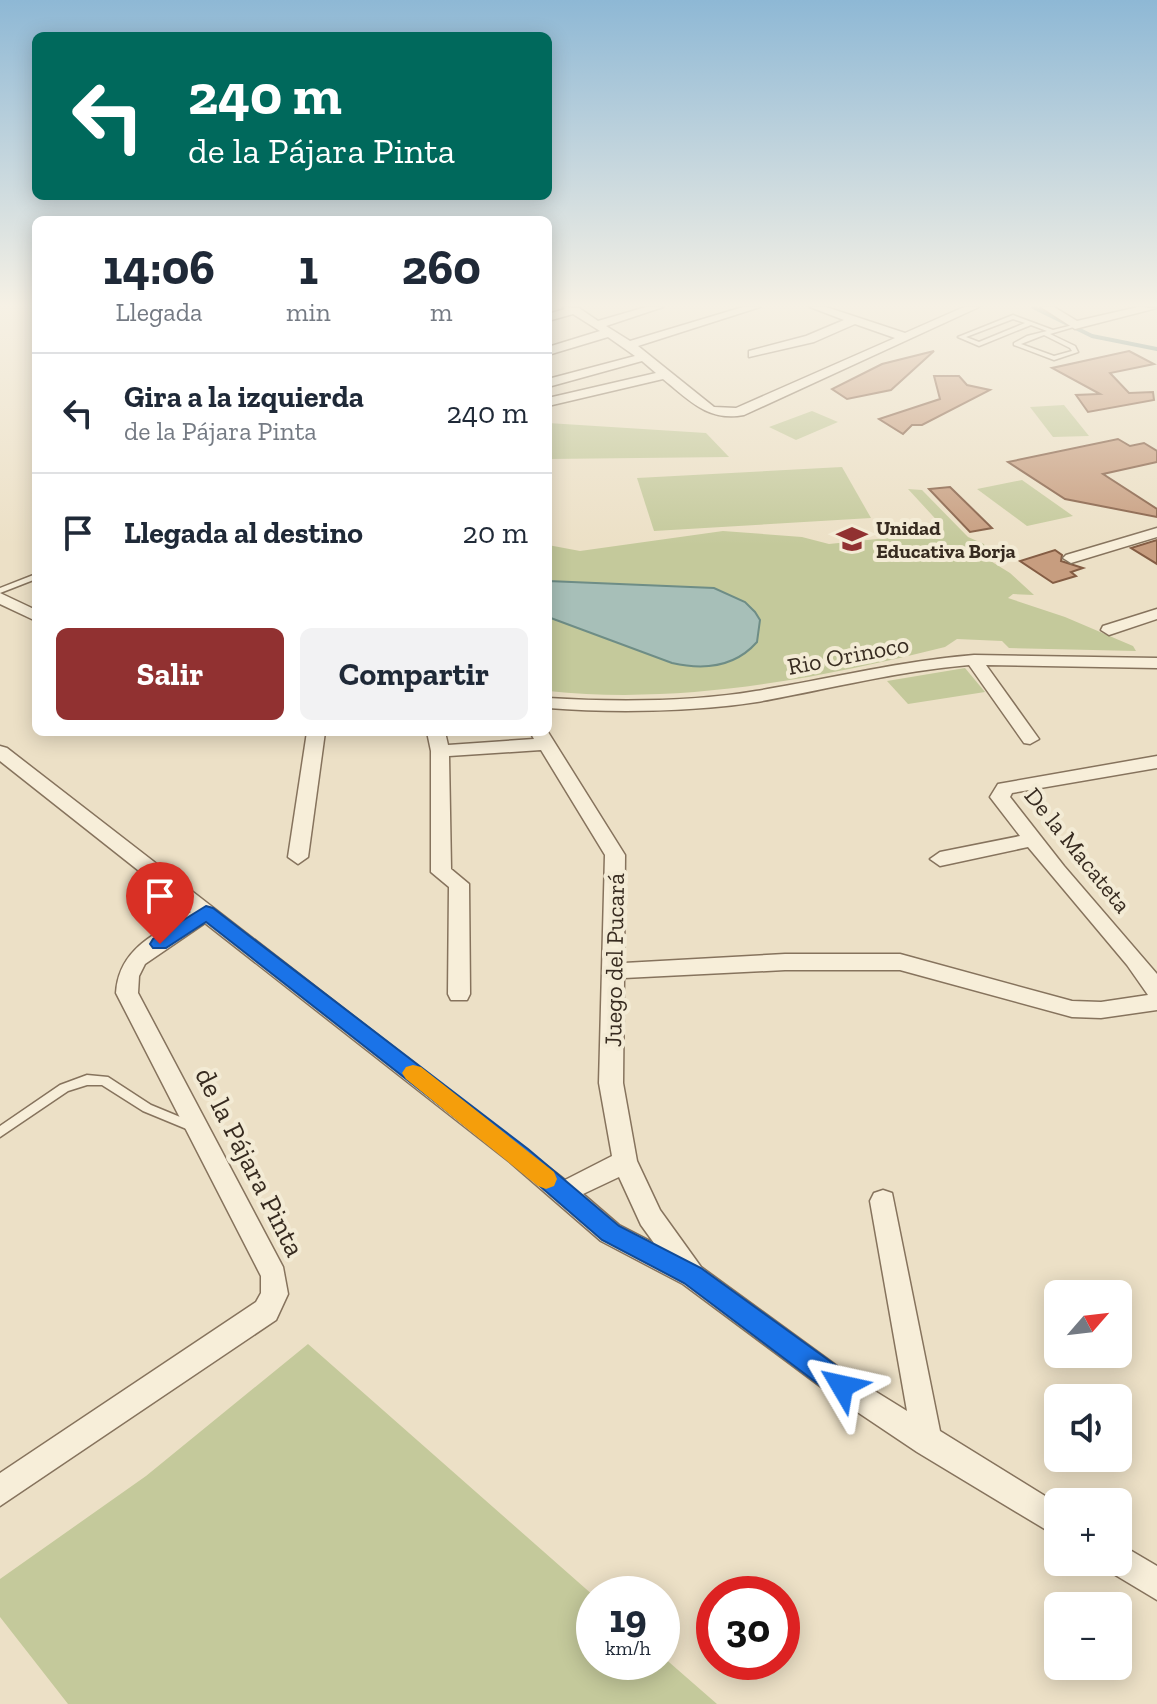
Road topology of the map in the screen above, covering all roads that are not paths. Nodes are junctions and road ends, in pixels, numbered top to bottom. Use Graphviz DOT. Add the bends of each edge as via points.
graph roads {
  1 [pos="615,387"];
  2 [pos="679,387"];
  3 [pos="797,387"];
  4 [pos="552,401"];
  5 [pos="1157,532"];
  6 [pos="1071,558"];
  7 [pos="32,578"];
  8 [pos="0,591"];
  9 [pos="0,598"];
  10 [pos="32,614"];
  11 [pos="1157,614"];
  12 [pos="1109,630"];
  13 [pos="974,660"];
  14 [pos="1157,663"];
  15 [pos="552,703"];
  16 [pos="315,736"];
  17 [pos="543,738"];
  18 [pos="1030,739"];
  19 [pos="438,742"];
  20 [pos="0,752"];
  21 [pos="1157,762"];
  22 [pos="1033,840"];
  23 [pos="298,857"];
  24 [pos="940,859"];
  25 [pos="206,912"];
  26 [pos="614,971"];
  27 [pos="1157,991"];
  28 [pos="459,994"];
  29 [pos="1157,1002"];
  30 [pos="198,1129"];
  31 [pos="0,1132"];
  32 [pos="625,1161"];
  33 [pos="560,1192"];
  34 [pos="883,1201"];
  35 [pos="692,1276"];
  36 [pos="927,1442"];
  37 [pos="1,1488"];
  38 [pos="1044,1513"];
  39 [pos="1132,1568"];
  40 [pos="1157,1584"];
  1 -- 4 [label="street"];
  2 -- 3 [label="street" via="709,410 723,414"];
  5 -- 6 [label="street"];
  7 -- 8 [label="lane"];
  9 -- 10 [label="street"];
  11 -- 12 [label="street"];
  13 -- 14 [label="street, Rio Orinoco"];
  13 -- 15 [label="street, Rio Orinoco" via="753,697 607,707"];
  13 -- 18 [label="street"];
  16 -- 23 [label="street"];
  17 -- 19 [label="street"];
  17 -- 26 [label="street, Juego del Pucará" via="615,855"];
  19 -- 28 [label="street" via="441,872 459,884"];
  20 -- 25 [label="street"];
  21 -- 22 [label="street, De la Macateta" via="1005,788 1000,797"];
  22 -- 24 [label="street"];
  22 -- 27 [label="street, De la Macateta"];
  25 -- 30 [label="street, de la Pájara Pinta" via="136,959 127,993"];
  25 -- 33 [label="street"];
  26 -- 29 [label="street" via="900,962 1072,1009"];
  26 -- 32 [label="street, Juego del Pucará" via="611,1083"];
  30 -- 31 [label="lane" via="147,1108 104,1080 87,1080 64,1088"];
  30 -- 37 [label="street, de la Pájara Pinta" via="274,1275 275,1294 266,1311"];
  32 -- 33 [label="street"];
  32 -- 35 [label="street, Juego del Pucará" via="650,1217"];
  33 -- 35 [label="street" via="610,1233"];
  34 -- 36 [label="street"];
  35 -- 36 [label="street"];
  36 -- 38 [label="street"];
  39 -- 40 [label="street"];
}
